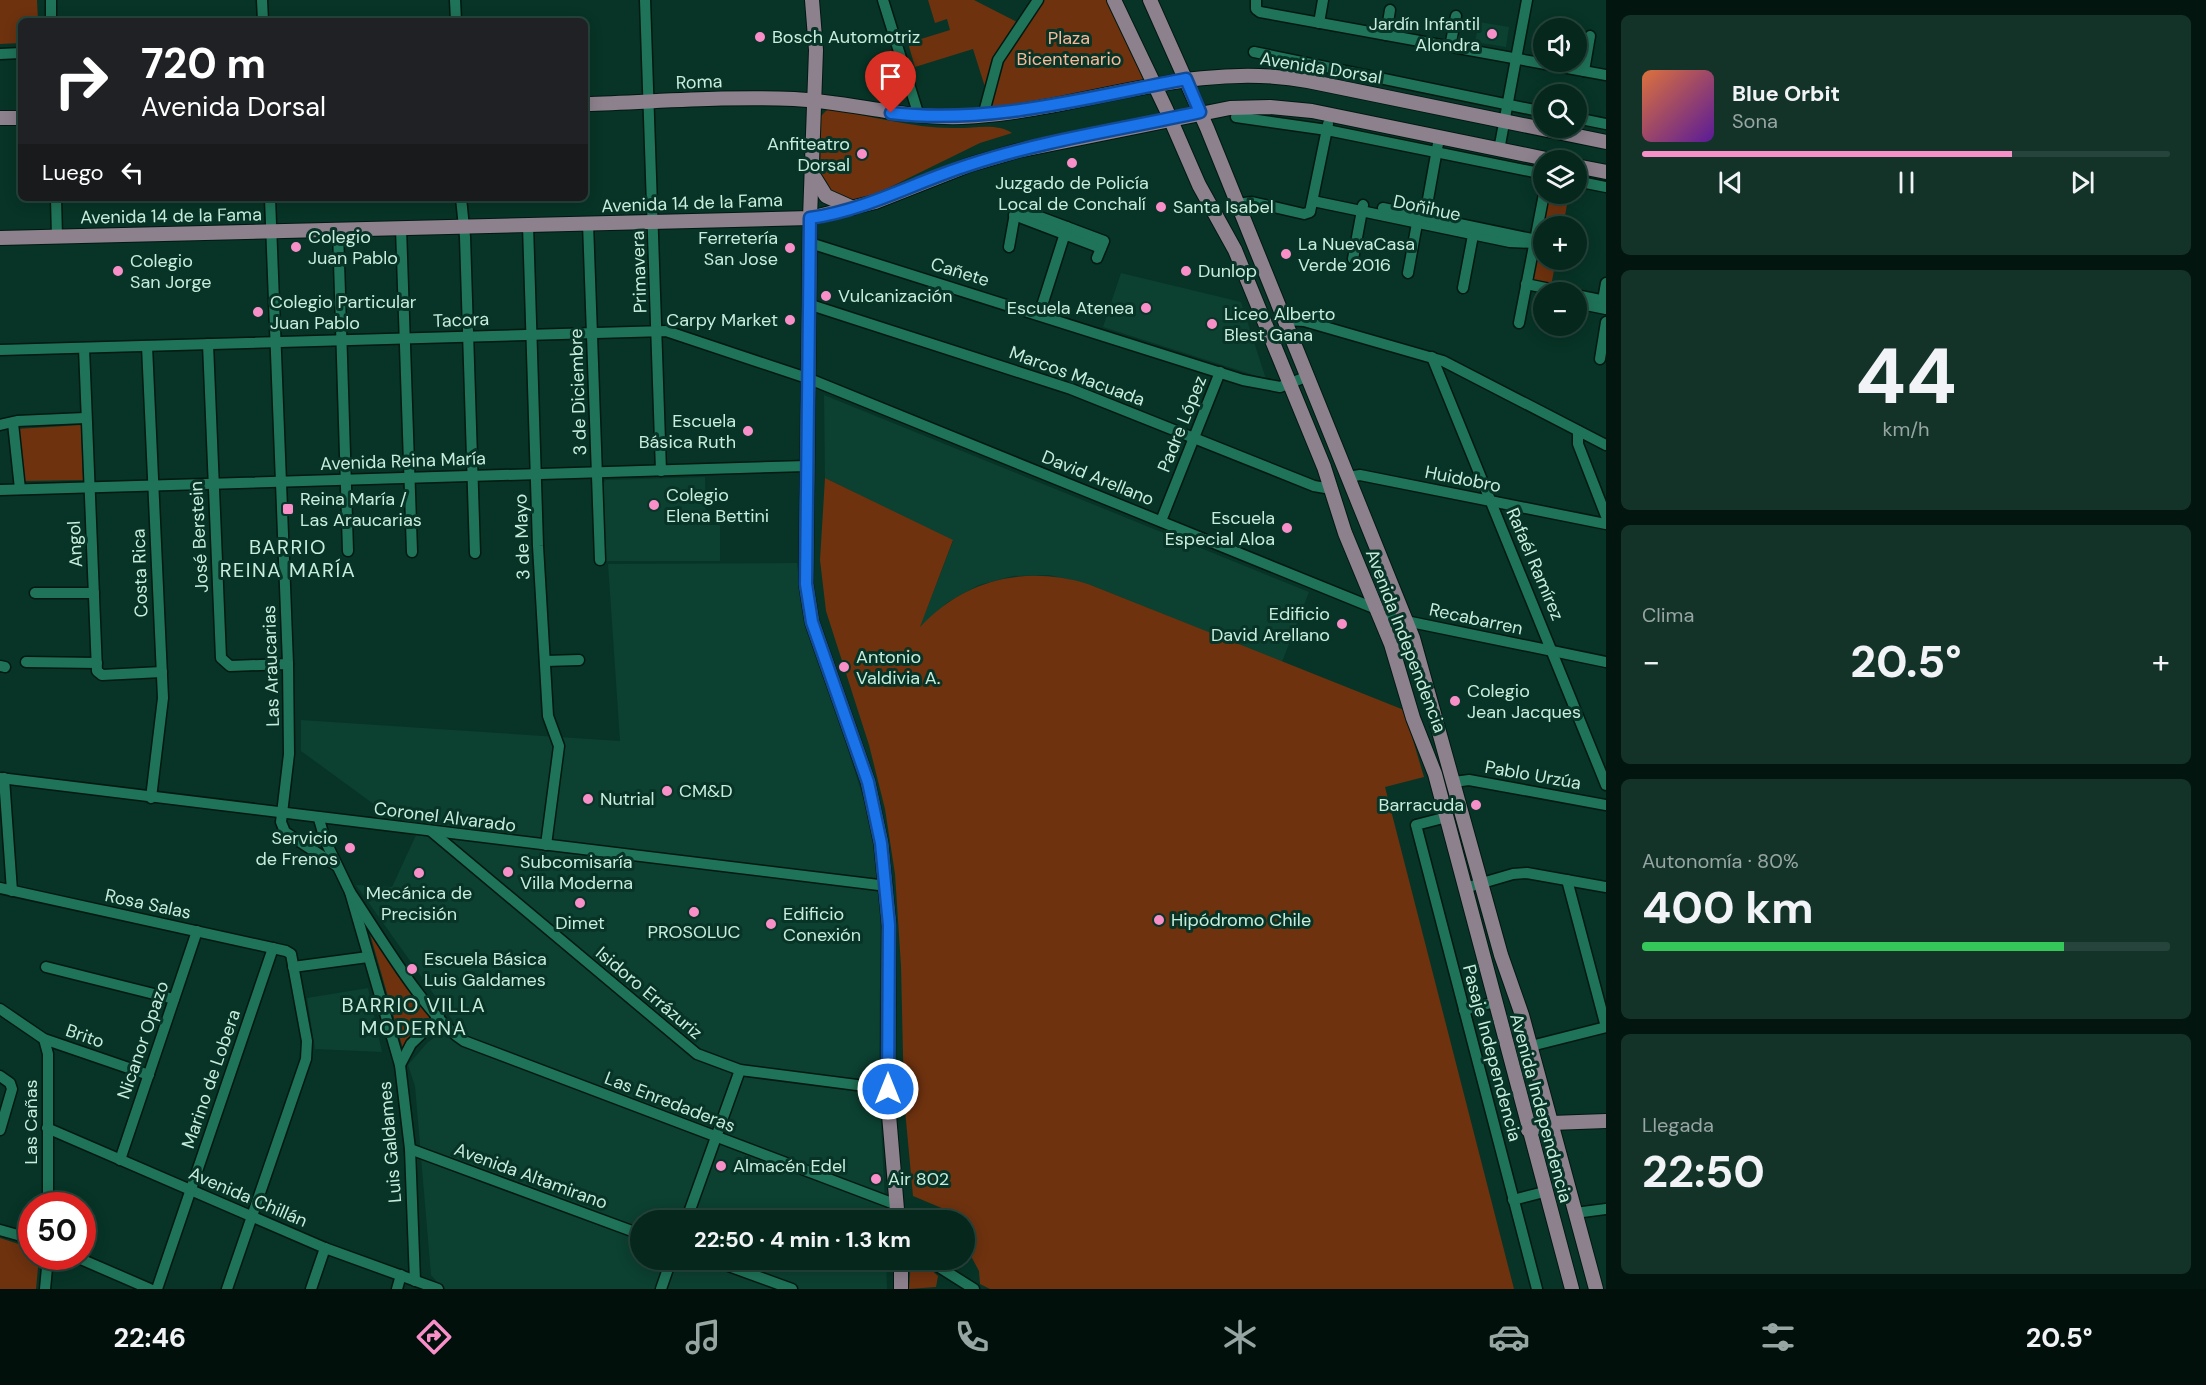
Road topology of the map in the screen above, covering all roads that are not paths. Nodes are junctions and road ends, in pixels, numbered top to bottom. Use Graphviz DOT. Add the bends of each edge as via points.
graph roads {
  1 [pos="51,0"];
  2 [pos="262,0"];
  3 [pos="455,0"];
  4 [pos="645,0"];
  5 [pos="812,0"];
  6 [pos="883,0"];
  7 [pos="1038,0"];
  8 [pos="1114,0"];
  9 [pos="1150,0"];
  10 [pos="1256,0"];
  11 [pos="1323,0"];
  12 [pos="1527,0"];
  13 [pos="1390,10"];
  14 [pos="1456,16"];
  15 [pos="51,18"];
  16 [pos="263,18"];
  17 [pos="456,18"];
  18 [pos="1319,23"];
  19 [pos="1386,35"];
  20 [pos="1590,36"];
  21 [pos="1450,47"];
  22 [pos="1254,52"];
  23 [pos="18,53"];
  24 [pos="0,54"];
  25 [pos="1587,54"];
  26 [pos="1516,59"];
  27 [pos="1533,62"];
  28 [pos="1587,72"];
  29 [pos="1606,75"];
  30 [pos="1186,79"];
  31 [pos="1155,86"];
  32 [pos="814,100"];
  33 [pos="649,102"];
  34 [pos="588,104"];
  35 [pos="1508,104"];
  36 [pos="1533,110"];
  37 [pos="1200,112"];
  38 [pos="1330,115"];
  39 [pos="919,116"];
  40 [pos="983,116"];
  41 [pos="1236,117"];
  42 [pos="0,118"];
  43 [pos="18,118"];
  44 [pos="1171,119"];
  45 [pos="1587,120"];
  46 [pos="1504,122"];
  47 [pos="1606,124"];
  48 [pos="1327,130"];
  49 [pos="1606,142"];
  50 [pos="1438,145"];
  51 [pos="1499,150"];
  52 [pos="1533,157"];
  53 [pos="1587,168"];
  54 [pos="1533,171"];
  55 [pos="1606,172"];
  56 [pos="812,173"];
  57 [pos="1587,183"];
  58 [pos="1606,187"];
  59 [pos="56,201"];
  60 [pos="270,201"];
  61 [pos="461,201"];
  62 [pos="1313,203"];
  63 [pos="1236,204"];
  64 [pos="853,208"];
  65 [pos="1362,208"];
  66 [pos="810,218"];
  67 [pos="1421,218"];
  68 [pos="654,222"];
  69 [pos="588,224"];
  70 [pos="528,225"];
  71 [pos="464,227"];
  72 [pos="401,228"];
  73 [pos="338,230"];
  74 [pos="1066,230"];
  75 [pos="1474,230"];
  76 [pos="271,232"];
  77 [pos="57,237"];
  78 [pos="0,238"];
  79 [pos="1533,241"];
  80 [pos="810,243"];
  81 [pos="1009,247"];
  82 [pos="1533,251"];
  83 [pos="1099,253"];
  84 [pos="1353,259"];
  85 [pos="1408,273"];
  86 [pos="1526,284"];
  87 [pos="1606,284"];
  88 [pos="1533,285"];
  89 [pos="1463,288"];
  90 [pos="1587,298"];
  91 [pos="1587,303"];
  92 [pos="1605,303"];
  93 [pos="808,304"];
  94 [pos="1039,315"];
  95 [pos="1283,320"];
  96 [pos="1606,322"];
  97 [pos="1519,323"];
  98 [pos="658,330"];
  99 [pos="592,332"];
  100 [pos="532,334"];
  101 [pos="468,336"];
  102 [pos="405,338"];
  103 [pos="342,340"];
  104 [pos="275,342"];
  105 [pos="208,344"];
  106 [pos="147,346"];
  107 [pos="84,348"];
  108 [pos="0,350"];
  109 [pos="1432,357"];
  110 [pos="1599,358"];
  111 [pos="1220,372"];
  112 [pos="1306,377"];
  113 [pos="807,378"];
  114 [pos="1291,385"];
  115 [pos="85,418"];
  116 [pos="13,423"];
  117 [pos="0,424"];
  118 [pos="1578,431"];
  119 [pos="1194,438"];
  120 [pos="1606,445"];
  121 [pos="807,466"];
  122 [pos="661,471"];
  123 [pos="597,472"];
  124 [pos="536,474"];
  125 [pos="472,476"];
  126 [pos="1348,477"];
  127 [pos="409,478"];
  128 [pos="346,480"];
  129 [pos="280,482"];
  130 [pos="213,483"];
  131 [pos="153,485"];
  132 [pos="89,487"];
  133 [pos="20,489"];
  134 [pos="1331,489"];
  135 [pos="0,490"];
  136 [pos="1491,501"];
  137 [pos="1606,516"];
  138 [pos="1161,521"];
  139 [pos="1606,524"];
  140 [pos="348,551"];
  141 [pos="412,552"];
  142 [pos="475,553"];
  143 [pos="600,560"];
  144 [pos="94,592"];
  145 [pos="35,593"];
  146 [pos="1377,608"];
  147 [pos="1406,621"];
  148 [pos="1554,652"];
  149 [pos="579,660"];
  150 [pos="544,661"];
  151 [pos="26,662"];
  152 [pos="1606,662"];
  153 [pos="97,663"];
  154 [pos="288,664"];
  155 [pos="162,672"];
  156 [pos="2,778"];
  157 [pos="1454,782"];
  158 [pos="1606,785"];
  159 [pos="151,798"];
  160 [pos="1606,805"];
  161 [pos="281,814"];
  162 [pos="1447,817"];
  163 [pos="319,819"];
  164 [pos="431,831"];
  165 [pos="463,835"];
  166 [pos="546,845"];
  167 [pos="458,853"];
  168 [pos="337,866"];
  169 [pos="1568,880"];
  170 [pos="1482,882"];
  171 [pos="886,886"];
  172 [pos="1606,887"];
  173 [pos="0,888"];
  174 [pos="1465,888"];
  175 [pos="12,891"];
  176 [pos="350,892"];
  177 [pos="197,932"];
  178 [pos="273,948"];
  179 [pos="368,957"];
  180 [pos="293,967"];
  181 [pos="46,968"];
  182 [pos="174,999"];
  183 [pos="1495,1002"];
  184 [pos="0,1009"];
  185 [pos="1464,1010"];
  186 [pos="439,1017"];
  187 [pos="1606,1027"];
  188 [pos="44,1039"];
  189 [pos="1531,1046"];
  190 [pos="400,1065"];
  191 [pos="740,1070"];
  192 [pos="148,1075"];
  193 [pos="0,1076"];
  194 [pos="888,1089"];
  195 [pos="1606,1121"];
  196 [pos="1551,1123"];
  197 [pos="47,1128"];
  198 [pos="0,1130"];
  199 [pos="1528,1130"];
  200 [pos="716,1137"];
  201 [pos="410,1149"];
  202 [pos="120,1160"];
  203 [pos="191,1190"];
  204 [pos="48,1192"];
  205 [pos="1544,1192"];
  206 [pos="1514,1200"];
  207 [pos="897,1205"];
  208 [pos="1606,1209"];
  209 [pos="690,1210"];
  210 [pos="897,1210"];
  211 [pos="1575,1213"];
  212 [pos="252,1217"];
  213 [pos="0,1230"];
  214 [pos="630,1230"];
  215 [pos="18,1235"];
  216 [pos="325,1248"];
  217 [pos="96,1266"];
  218 [pos="47,1270"];
  219 [pos="668,1270"];
  220 [pos="740,1270"];
  221 [pos="901,1270"];
  222 [pos="944,1270"];
  223 [pos="401,1275"];
  224 [pos="415,1281"];
  225 [pos="45,1289"];
  226 [pos="150,1289"];
  227 [pos="157,1289"];
  228 [pos="227,1289"];
  229 [pos="311,1289"];
  230 [pos="397,1289"];
  231 [pos="438,1289"];
  232 [pos="661,1289"];
  233 [pos="792,1289"];
  234 [pos="901,1289"];
  235 [pos="974,1289"];
  236 [pos="1537,1289"];
  237 [pos="1572,1289"];
  238 [pos="1596,1289"];
  1 -- 15 [label="street"];
  2 -- 16 [label="street"];
  3 -- 17 [label="street"];
  4 -- 33 [label="street, Primavera"];
  5 -- 32 [label="main road" via="816,37"];
  6 -- 39 [label="street"];
  7 -- 40 [label="street" via="998,60"];
  8 -- 31 [label="main road, Avenida Independencia"];
  9 -- 30 [label="main road, Avenida Independencia"];
  10 -- 18 [label="street" via="1260,12"];
  11 -- 18 [label="street"];
  12 -- 26 [label="street"];
  13 -- 19 [label="street"];
  14 -- 21 [label="street"];
  18 -- 19 [label="street"];
  19 -- 21 [label="street"];
  20 -- 25 [label="street"];
  21 -- 26 [label="street"];
  22 -- 35 [label="street, Avenida Dorsal"];
  23 -- 24 [label="street"];
  26 -- 27 [label="street"];
  26 -- 35 [label="street"];
  28 -- 29 [label="street"];
  30 -- 31 [label="main road, Avenida Dorsal"];
  30 -- 37 [label="main road, Avenida Independencia"];
  30 -- 46 [label="main road, Avenida Dorsal" via="1245,74 1291,78"];
  31 -- 40 [label="main road, Avenida Dorsal"];
  31 -- 44 [label="main road, Avenida Independencia"];
  32 -- 33 [label="main road, Roma"];
  32 -- 39 [label="main road, Avenida Dorsal"];
  32 -- 56 [label="main road"];
  33 -- 34 [label="main road, Roma"];
  33 -- 68 [label="street, Primavera"];
  35 -- 36 [label="street, Avenida Dorsal"];
  35 -- 46 [label="street"];
  37 -- 38 [label="main road" via="1270,107"];
  37 -- 44 [label="main road"];
  37 -- 63 [label="main road, Avenida Independencia"];
  38 -- 48 [label="street"];
  38 -- 50 [label="main road"];
  39 -- 40 [label="main road, Avenida Dorsal"];
  41 -- 48 [label="street"];
  42 -- 43 [label="main road"];
  44 -- 64 [label="main road" via="969,165"];
  44 -- 114 [label="main road, Avenida Independencia" via="1199,185 1235,250"];
  45 -- 47 [label="street"];
  46 -- 49 [label="main road, Avenida Dorsal"];
  46 -- 51 [label="street"];
  48 -- 50 [label="street"];
  48 -- 62 [label="street"];
  50 -- 51 [label="main road"];
  50 -- 54 [label="street"];
  50 -- 67 [label="street"];
  51 -- 52 [label="main road"];
  53 -- 55 [label="main road"];
  56 -- 64 [label="main road" via="826,196"];
  56 -- 66 [label="main road"];
  57 -- 58 [label="street"];
  59 -- 77 [label="street"];
  60 -- 76 [label="street, Las Araucarias"];
  61 -- 71 [label="street"];
  62 -- 63 [label="street, Doñihue" via="1304,214 1252,202"];
  62 -- 65 [label="street, Doñihue"];
  63 -- 95 [label="main road, Avenida Independencia"];
  64 -- 66 [label="main road"];
  65 -- 67 [label="street, Doñihue"];
  65 -- 84 [label="street"];
  66 -- 68 [label="main road, Avenida 14 de la Fama"];
  66 -- 80 [label="main road"];
  67 -- 75 [label="street, Doñihue"];
  67 -- 85 [label="street"];
  68 -- 69 [label="main road, Avenida 14 de la Fama"];
  68 -- 98 [label="street, Primavera"];
  69 -- 70 [label="main road, Avenida 14 de la Fama"];
  69 -- 99 [label="street, 3 de Diciembre"];
  70 -- 71 [label="main road, Avenida 14 de la Fama"];
  70 -- 100 [label="street, 3 de Mayo"];
  71 -- 72 [label="main road, Avenida 14 de la Fama"];
  71 -- 101 [label="street"];
  72 -- 73 [label="main road, Avenida 14 de la Fama"];
  72 -- 102 [label="street"];
  73 -- 76 [label="main road, Avenida 14 de la Fama"];
  73 -- 103 [label="street"];
  74 -- 81 [label="street" via="1016,208"];
  74 -- 83 [label="street" via="1104,241"];
  74 -- 94 [label="street"];
  75 -- 79 [label="street, Doñihue"];
  75 -- 89 [label="street"];
  76 -- 77 [label="main road, Avenida 14 de la Fama"];
  76 -- 104 [label="street, Las Araucarias"];
  77 -- 78 [label="main road, Avenida 14 de la Fama"];
  80 -- 93 [label="main road"];
  80 -- 94 [label="street, Cañete"];
  82 -- 86 [label="street"];
  86 -- 88 [label="street"];
  86 -- 97 [label="street"];
  87 -- 92 [label="street"];
  90 -- 92 [label="street"];
  91 -- 92 [label="street"];
  93 -- 113 [label="main road"];
  93 -- 119 [label="street, Marcos Macuada" via="1065,386"];
  94 -- 111 [label="street, Cañete"];
  95 -- 109 [label="street" via="1298,320"];
  95 -- 112 [label="main road, Avenida Independencia"];
  96 -- 110 [label="street"];
  98 -- 99 [label="street, Tacora"];
  98 -- 113 [label="street, Tacora"];
  98 -- 122 [label="street, Primavera"];
  99 -- 100 [label="street, Tacora"];
  99 -- 123 [label="street, 3 de Diciembre"];
  100 -- 101 [label="street, Tacora"];
  100 -- 124 [label="street, 3 de Mayo"];
  101 -- 102 [label="street, Tacora"];
  101 -- 125 [label="street"];
  102 -- 103 [label="street, Tacora"];
  102 -- 127 [label="street"];
  103 -- 104 [label="street, Tacora"];
  103 -- 128 [label="street"];
  104 -- 105 [label="street, Tacora"];
  104 -- 129 [label="street, Las Araucarias"];
  105 -- 106 [label="street, Tacora"];
  105 -- 130 [label="street, José Berstein"];
  106 -- 107 [label="street, Tacora"];
  106 -- 131 [label="street, Costa Rica"];
  107 -- 108 [label="street, Tacora"];
  107 -- 115 [label="street, Angol"];
  109 -- 118 [label="street"];
  109 -- 136 [label="street, Rafaél Ramírez"];
  111 -- 114 [label="street, Cañete" via="1274,387"];
  111 -- 119 [label="street, Padre López"];
  112 -- 114 [label="street"];
  112 -- 126 [label="main road, Avenida Independencia"];
  113 -- 121 [label="main road"];
  113 -- 138 [label="street, David Arellano"];
  114 -- 134 [label="main road, Avenida Independencia"];
  115 -- 116 [label="street"];
  115 -- 132 [label="street, Angol"];
  116 -- 117 [label="street"];
  116 -- 133 [label="street"];
  118 -- 120 [label="street"];
  118 -- 137 [label="street" via="1578,444"];
  119 -- 134 [label="street, Marcos Macuada" via="1314,486"];
  119 -- 138 [label="street, Padre López"];
  121 -- 122 [label="street, Avenida Reina María"];
  121 -- 171 [label="main road" via="805,573 810,613 868,782"];
  122 -- 123 [label="street, Avenida Reina María"];
  123 -- 124 [label="street, Avenida Reina María"];
  123 -- 143 [label="street, 3 de Diciembre"];
  124 -- 125 [label="street, Avenida Reina María"];
  124 -- 150 [label="street, 3 de Mayo"];
  125 -- 127 [label="street, Avenida Reina María"];
  125 -- 142 [label="street"];
  126 -- 136 [label="street, Huidobro" via="1360,475"];
  126 -- 147 [label="main road, Avenida Independencia"];
  127 -- 128 [label="street, Avenida Reina María"];
  127 -- 141 [label="street"];
  128 -- 129 [label="street, Avenida Reina María"];
  128 -- 140 [label="street"];
  129 -- 130 [label="street, Avenida Reina María"];
  129 -- 154 [label="street, Las Araucarias"];
  130 -- 131 [label="street, Avenida Reina María"];
  130 -- 154 [label="street, José Berstein" via="222,660 230,666"];
  131 -- 132 [label="street, Avenida Reina María"];
  131 -- 155 [label="street, Costa Rica"];
  132 -- 133 [label="street, Avenida Reina María"];
  132 -- 144 [label="street, Angol"];
  133 -- 135 [label="street, Avenida Reina María"];
  134 -- 146 [label="main road, Avenida Independencia"];
  136 -- 139 [label="street, Huidobro"];
  136 -- 148 [label="street, Rafaél Ramírez"];
  138 -- 146 [label="street, David Arellano"];
  144 -- 145 [label="street"];
  144 -- 153 [label="street, Angol"];
  146 -- 147 [label="street, Recabarren"];
  146 -- 162 [label="main road, Avenida Independencia" via="1413,718 1429,753"];
  147 -- 148 [label="street, Recabarren"];
  147 -- 157 [label="main road, Avenida Independencia" via="1426,676"];
  148 -- 152 [label="street, Recabarren"];
  148 -- 158 [label="street, Rafaél Ramírez"];
  149 -- 150 [label="street"];
  150 -- 166 [label="street, 3 de Mayo" via="548,716 559,746"];
  151 -- 153 [label="street"];
  153 -- 155 [label="street" via="100,675"];
  154 -- 161 [label="street, Las Araucarias" via="289,753"];
  155 -- 159 [label="street, Costa Rica" via="163,707"];
  156 -- 159 [label="street, Coronel Alvarado"];
  156 -- 175 [label="street"];
  157 -- 160 [label="street, Pablo Urzúa" via="1469,780"];
  157 -- 170 [label="main road, Avenida Independencia"];
  159 -- 161 [label="street, Coronel Alvarado"];
  161 -- 163 [label="street, Coronel Alvarado"];
  161 -- 168 [label="street" via="285,832"];
  162 -- 174 [label="main road, Avenida Independencia"];
  162 -- 185 [label="street, Pasaje Independencia" via="1416,825"];
  163 -- 164 [label="street, Coronel Alvarado"];
  163 -- 168 [label="street, Luis Galdames"];
  164 -- 165 [label="street, Coronel Alvarado"];
  164 -- 167 [label="street, Isidoro Errázuriz"];
  165 -- 166 [label="street, Coronel Alvarado"];
  165 -- 167 [label="street" via="456,842"];
  166 -- 171 [label="street, Coronel Alvarado"];
  167 -- 191 [label="street, Isidoro Errázuriz" via="682,1044 710,1061"];
  168 -- 176 [label="street, Luis Galdames"];
  169 -- 170 [label="street" via="1527,873"];
  169 -- 172 [label="street"];
  169 -- 187 [label="street"];
  170 -- 174 [label="street"];
  170 -- 189 [label="main road, Avenida Independencia"];
  171 -- 194 [label="main road"];
  173 -- 175 [label="street, Rosa Salas"];
  174 -- 183 [label="main road, Avenida Independencia"];
  175 -- 177 [label="street, Rosa Salas"];
  176 -- 179 [label="street, Luis Galdames"];
  176 -- 186 [label="street, Las Enredaderas"];
  177 -- 178 [label="street, Rosa Salas"];
  177 -- 182 [label="street, Nicanor Opazo"];
  178 -- 180 [label="street, Rosa Salas" via="289,953"];
  178 -- 203 [label="street, Marino de Lobera"];
  179 -- 180 [label="street"];
  179 -- 190 [label="street, Luis Galdames"];
  180 -- 212 [label="street" via="307,1041 306,1059"];
  181 -- 182 [label="street"];
  182 -- 192 [label="street, Nicanor Opazo"];
  183 -- 185 [label="street"];
  183 -- 199 [label="main road, Avenida Independencia"];
  184 -- 188 [label="street, Brito"];
  185 -- 206 [label="street, Pasaje Independencia"];
  186 -- 190 [label="street" via="411,1044"];
  186 -- 200 [label="street, Las Enredaderas" via="469,1043"];
  187 -- 189 [label="street"];
  188 -- 192 [label="street, Brito"];
  188 -- 197 [label="street, Las Cañas" via="48,1054"];
  189 -- 196 [label="main road, Avenida Independencia"];
  190 -- 201 [label="street, Luis Galdames"];
  191 -- 194 [label="street, Isidoro Errázuriz"];
  191 -- 200 [label="street"];
  192 -- 202 [label="street, Nicanor Opazo"];
  193 -- 198 [label="street" via="11,1086"];
  194 -- 207 [label="main road"];
  195 -- 196 [label="main road"];
  196 -- 199 [label="main road"];
  196 -- 211 [label="main road, Avenida Independencia"];
  197 -- 202 [label="street, Avenida Chillán"];
  197 -- 204 [label="street, Las Cañas"];
  199 -- 205 [label="main road, Avenida Independencia"];
  200 -- 207 [label="street, Las Enredaderas"];
  200 -- 209 [label="street"];
  201 -- 214 [label="street, Avenida Altamirano"];
  201 -- 224 [label="street, Luis Galdames"];
  202 -- 203 [label="street, Avenida Chillán"];
  203 -- 212 [label="street, Avenida Chillán"];
  203 -- 227 [label="street, Marino de Lobera"];
  205 -- 206 [label="street"];
  205 -- 237 [label="main road, Avenida Independencia"];
  206 -- 236 [label="street, Pasaje Independencia"];
  207 -- 210 [label="main road"];
  208 -- 211 [label="street"];
  211 -- 238 [label="main road, Avenida Independencia"];
  212 -- 216 [label="street, Avenida Chillán"];
  212 -- 228 [label="street"];
  213 -- 215 [label="street"];
  216 -- 223 [label="street, Avenida Chillán"];
  216 -- 229 [label="street"];
  217 -- 226 [label="street"];
  218 -- 225 [label="street"];
  219 -- 232 [label="street"];
  220 -- 233 [label="street"];
  221 -- 234 [label="main road"];
  222 -- 235 [label="street"];
  223 -- 224 [label="street, Avenida Chillán"];
  223 -- 230 [label="street"];
  224 -- 231 [label="street, Avenida Chillán"];
}
